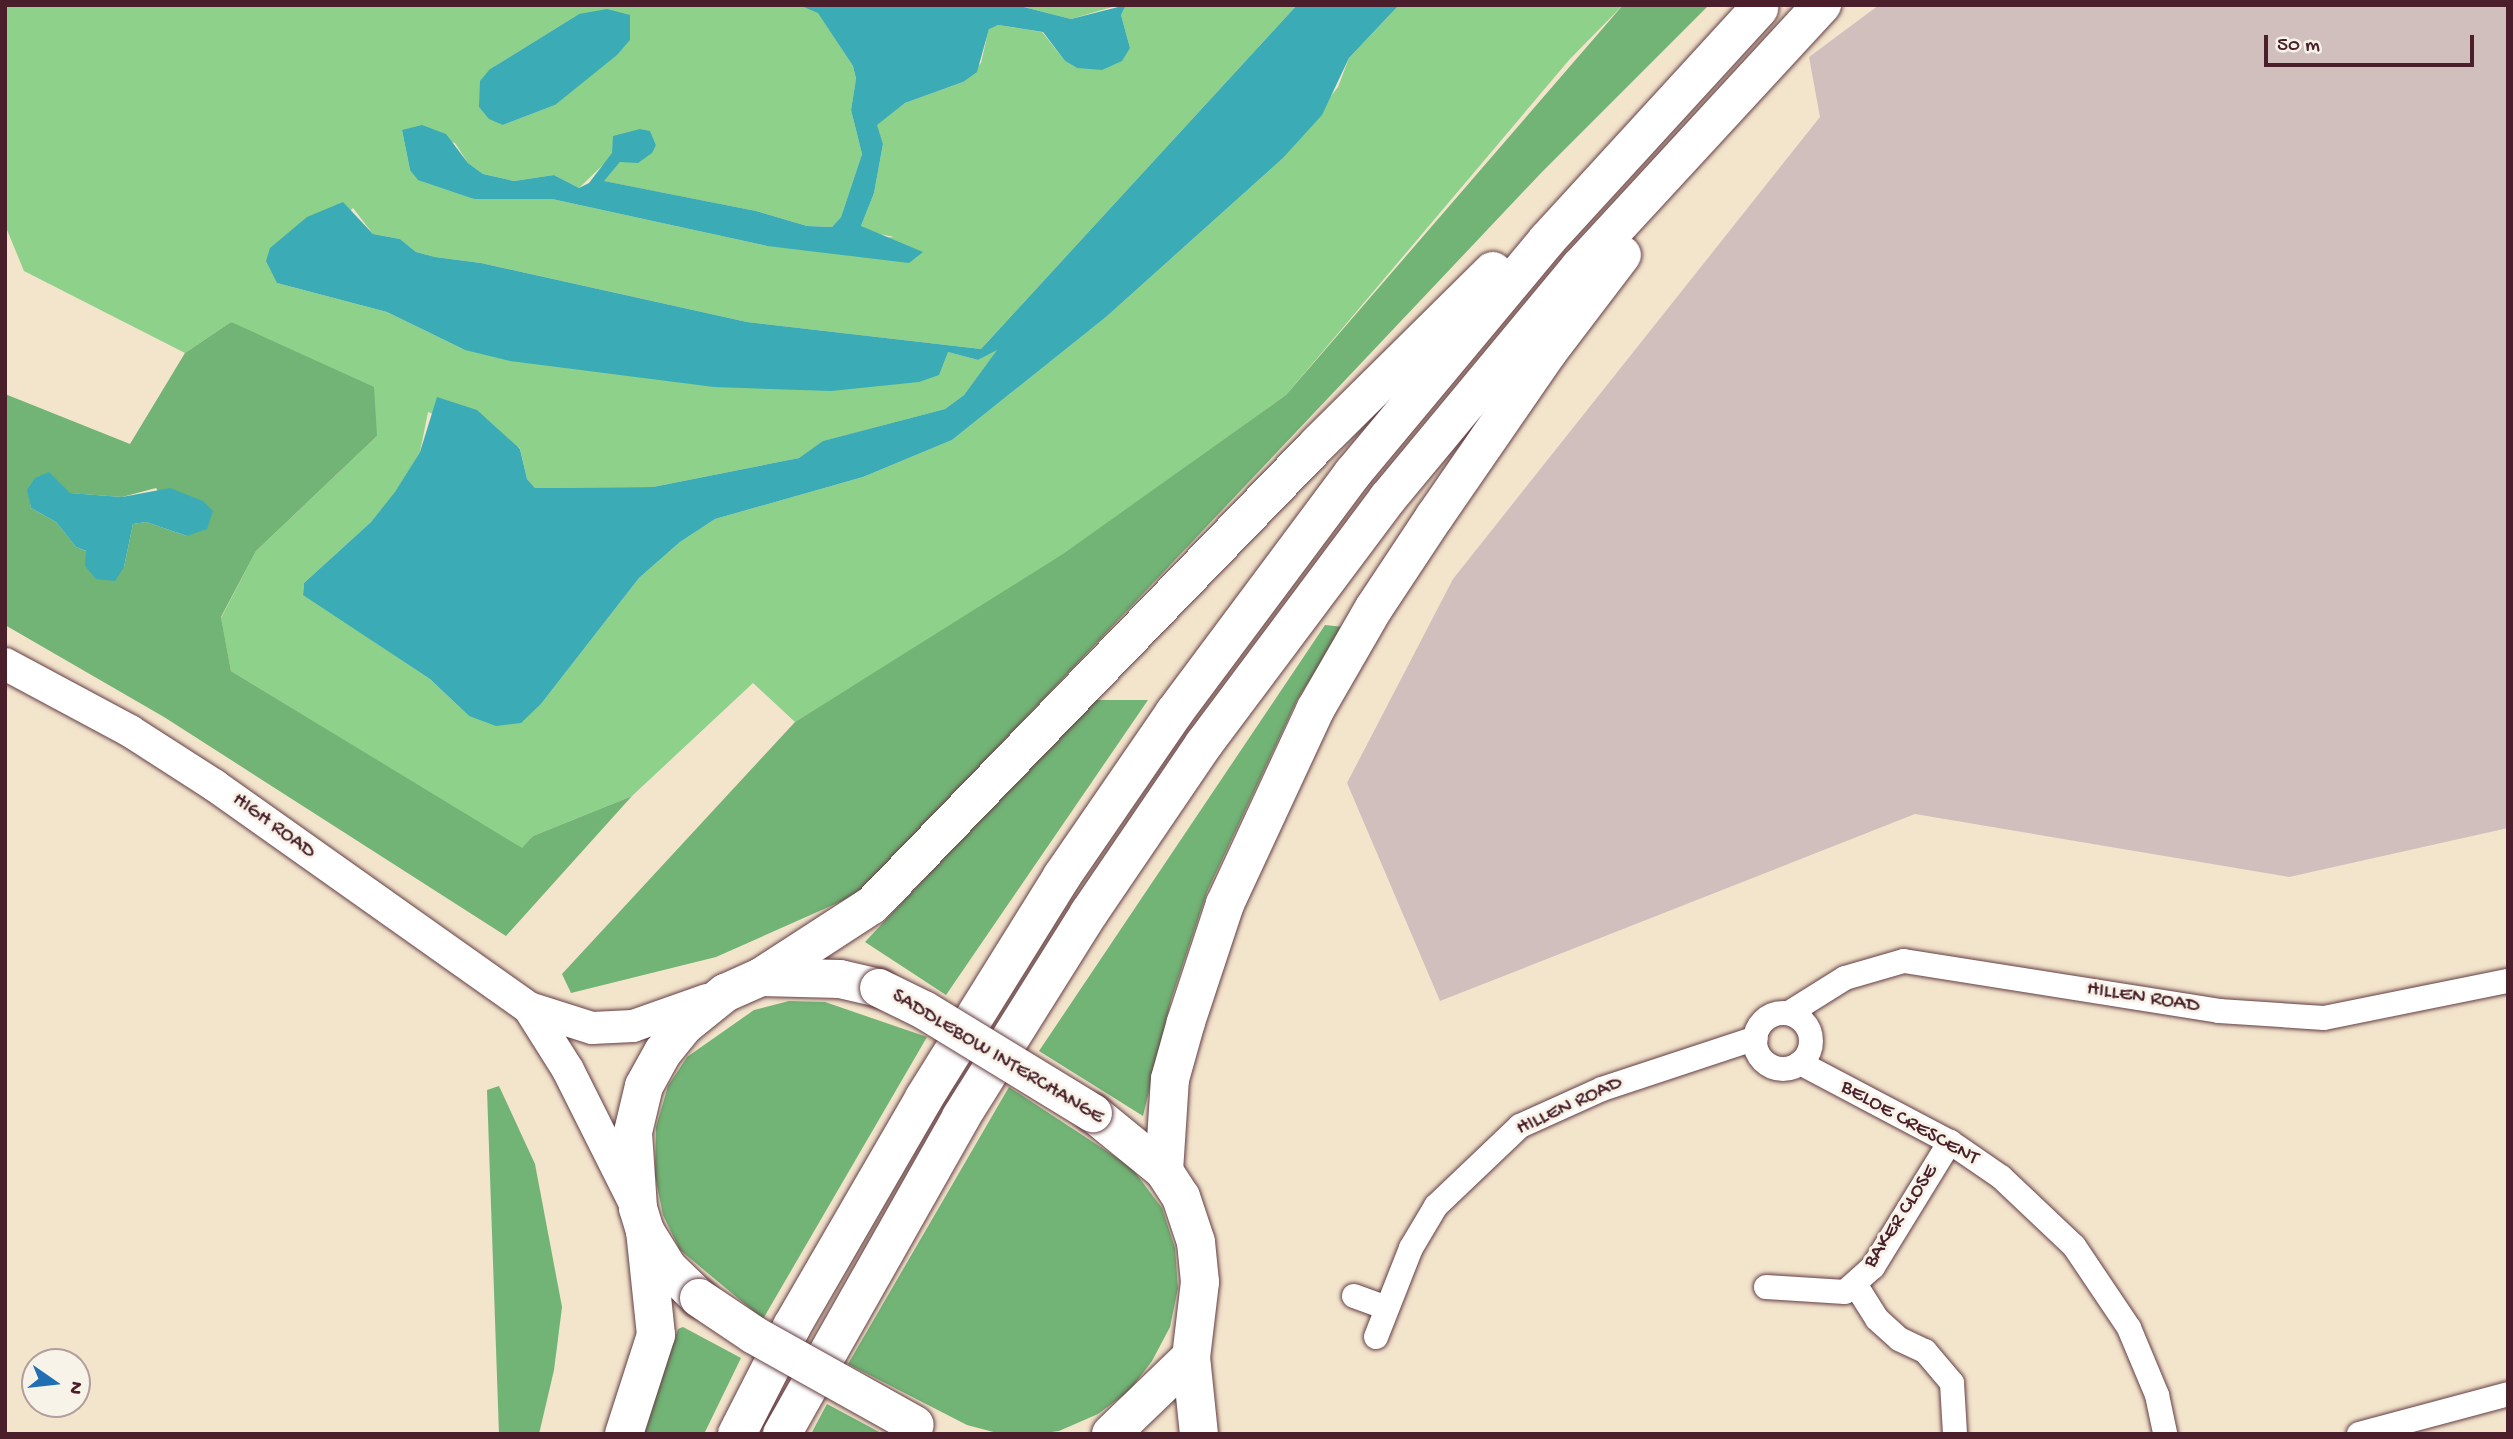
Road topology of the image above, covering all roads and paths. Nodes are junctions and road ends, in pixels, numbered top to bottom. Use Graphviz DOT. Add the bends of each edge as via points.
graph roads {
  1 [pos="1822,5"];
  2 [pos="1760,7"];
  3 [pos="1787,39"];
  4 [pos="5,664"];
  5 [pos="761,977"];
  6 [pos="2508,981"];
  7 [pos="725,993"];
  8 [pos="517,1000"];
  9 [pos="1789,1013"];
  10 [pos="1756,1038"];
  11 [pos="1800,1063"];
  12 [pos="1950,1142"];
  13 [pos="1164,1171"];
  14 [pos="641,1219"];
  15 [pos="1855,1284"];
  16 [pos="1766,1287"];
  17 [pos="1354,1296"];
  18 [pos="1387,1308"];
  19 [pos="1376,1337"];
  20 [pos="1191,1357"];
  21 [pos="2508,1394"];
  22 [pos="925,1429"];
  23 [pos="624,1434"];
  24 [pos="737,1434"];
  25 [pos="782,1434"];
  26 [pos="1111,1434"];
  27 [pos="1199,1434"];
  28 [pos="1955,1434"];
  29 [pos="2165,1434"];
  30 [pos="2359,1434"];
  1 -- 3 [label="main road"];
  2 -- 5 [label="main road" via="1318,444 872,905"];
  2 -- 24 [label="main road" via="1547,240 1371,452 1174,713 1062,876 924,1098 792,1326"];
  3 -- 13 [label="main road" via="1548,352 1374,608 1315,710 1225,904 1170,1079"];
  3 -- 25 [label="main road" via="1580,267 1388,498 1204,744 1089,913 961,1117"];
  4 -- 8 [label="street, HIGH ROAD" via="130,731 193,771"];
  5 -- 7 [label="main road, SADDLEBOW INTERCHANGE"];
  5 -- 13 [label="main road, SADDLEBOW INTERCHANGE, bridge" via="840,979 879,988 924,1010 1093,1114"];
  6 -- 9 [label="street, HILLEN ROAD" via="2324,1018 2219,1011 1904,961 1845,978"];
  7 -- 8 [label="street, HIGH ROAD" via="633,1026 592,1028"];
  7 -- 14 [label="main road, SADDLEBOW INTERCHANGE" via="684,1026 644,1086 633,1132"];
  8 -- 14 [label="street, HIGH ROAD" via="568,1070"];
  9 -- 10 [label="street, HILLEN ROAD" via="1763,1022"];
  9 -- 11 [label="street" via="1804,1023 1811,1039"];
  10 -- 11 [label="street" via="1760,1056 1774,1068"];
  10 -- 18 [label="street, HILLEN ROAD" via="1602,1089 1520,1126 1436,1206 1411,1248"];
  11 -- 12 [label="street, BELOE CRESCENT"];
  12 -- 15 [label="street, BAKER CLOSE" via="1873,1267"];
  12 -- 29 [label="street, BELOE CRESCENT" via="2001,1177 2074,1246 2129,1328 2157,1395"];
  13 -- 20 [label="main road, SADDLEBOW INTERCHANGE" via="1181,1197 1196,1242 1200,1282"];
  14 -- 22 [label="main road, SADDLEBOW INTERCHANGE, bridge" via="668,1268 699,1298 754,1335"];
  14 -- 23 [label="main road" via="656,1335"];
  15 -- 16 [label="street, BAKER CLOSE" via="1845,1292"];
  15 -- 28 [label="street" via="1877,1319 1899,1339 1925,1351 1952,1383"];
  17 -- 18 [label="street"];
  18 -- 19 [label="street, HILLEN ROAD"];
  20 -- 26 [label="main road"];
  20 -- 27 [label="main road, SADDLEBOW INTERCHANGE"];
  21 -- 30 [label="street"];
}
